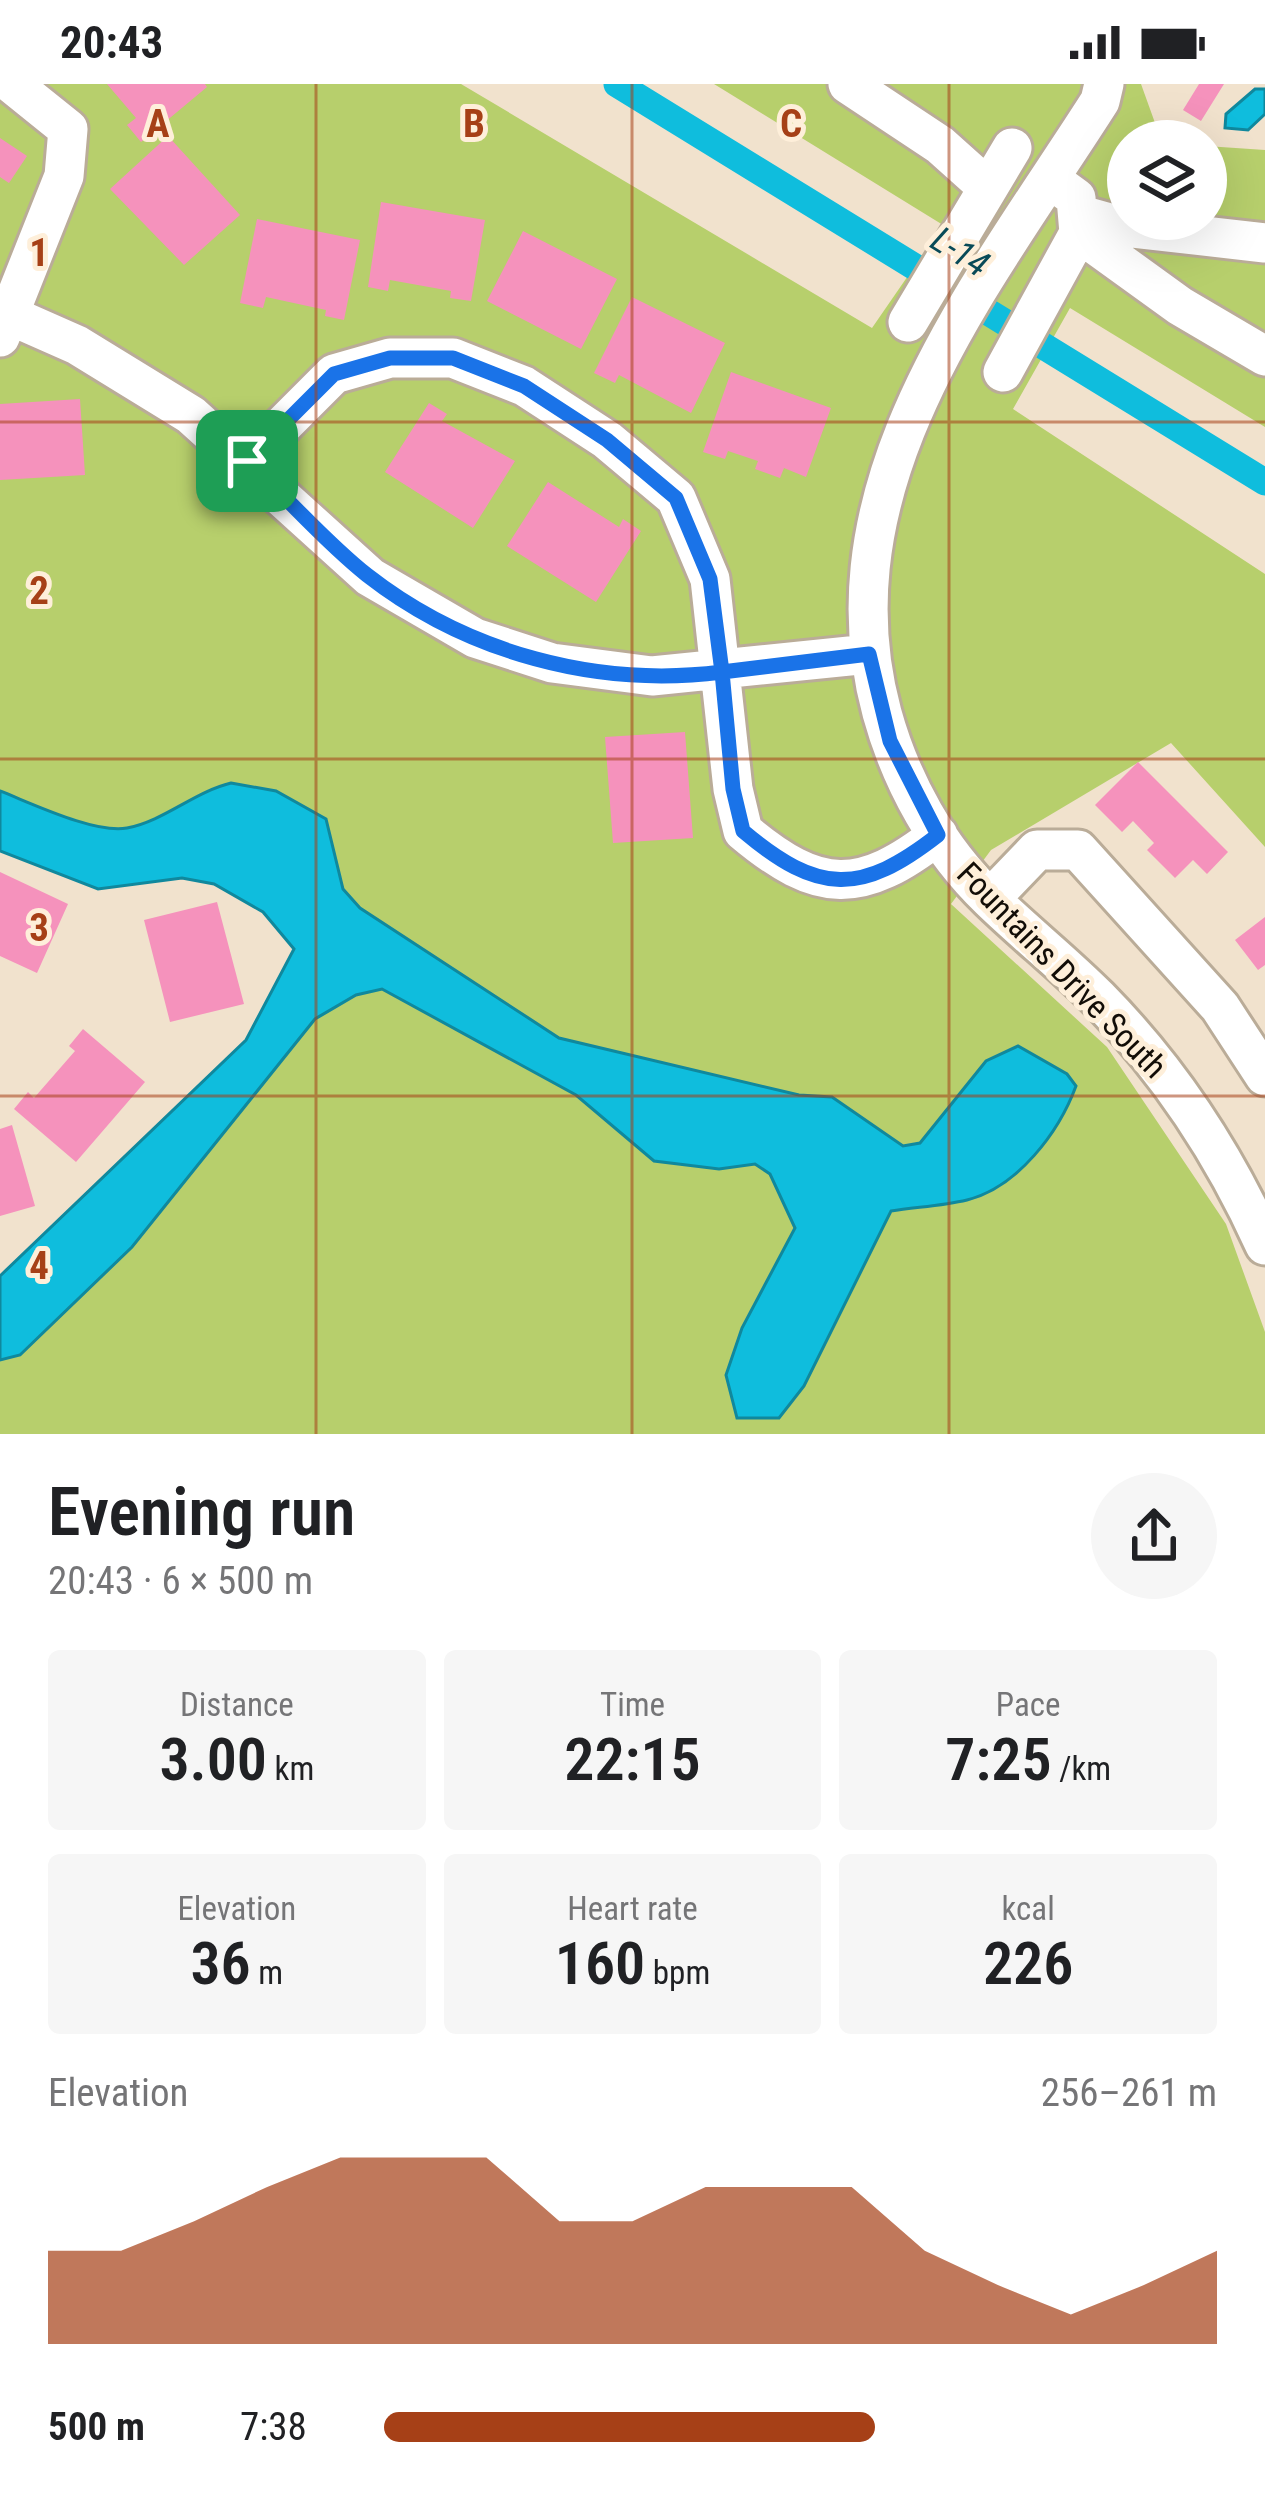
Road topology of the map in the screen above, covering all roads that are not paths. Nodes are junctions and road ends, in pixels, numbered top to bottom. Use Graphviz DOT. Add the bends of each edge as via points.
graph roads {
  1 [pos="12,84"];
  2 [pos="848,84"];
  3 [pos="1110,90"];
  4 [pos="1012,148"];
  5 [pos="1051,179"];
  6 [pos="988,188"];
  7 [pos="1080,224"];
  8 [pos="1265,242"];
  9 [pos="4,321"];
  10 [pos="908,322"];
  11 [pos="1265,356"];
  12 [pos="1003,372"];
  13 [pos="247,461"];
  14 [pos="869,654"];
  15 [pos="722,672"];
  16 [pos="938,835"];
  17 [pos="990,899"];
  18 [pos="1265,1076"];
  19 [pos="1265,1245"];
  1 -- 9 [label="street" via="68,129 64,176"];
  2 -- 6 [label="street"];
  3 -- 5 [label="street, Fountains Drive South"];
  4 -- 6 [label="street"];
  5 -- 7 [label="street" via="1076,198"];
  5 -- 14 [label="street, Fountains Drive South" via="910,415 877,504"];
  6 -- 10 [label="street"];
  7 -- 8 [label="street"];
  7 -- 11 [label="street" via="1180,306"];
  7 -- 12 [label="street" via="1061,274"];
  9 -- 13 [label="street" via="147,385"];
  13 -- 15 [label="street" via="370,577 475,638 591,671"];
  13 -- 15 [label="street" via="334,374 390,358 453,358 524,386 676,498 710,579"];
  14 -- 15 [label="street"];
  14 -- 16 [label="street, Fountains Drive South" via="890,741"];
  15 -- 16 [label="street" via="737,815 755,841 843,884 886,870"];
  16 -- 17 [label="street, Fountains Drive South"];
  17 -- 18 [label="street" via="1037,850 1078,850 1220,1007"];
  17 -- 19 [label="street, Fountains Drive South" via="1154,1061 1215,1149"];
}
